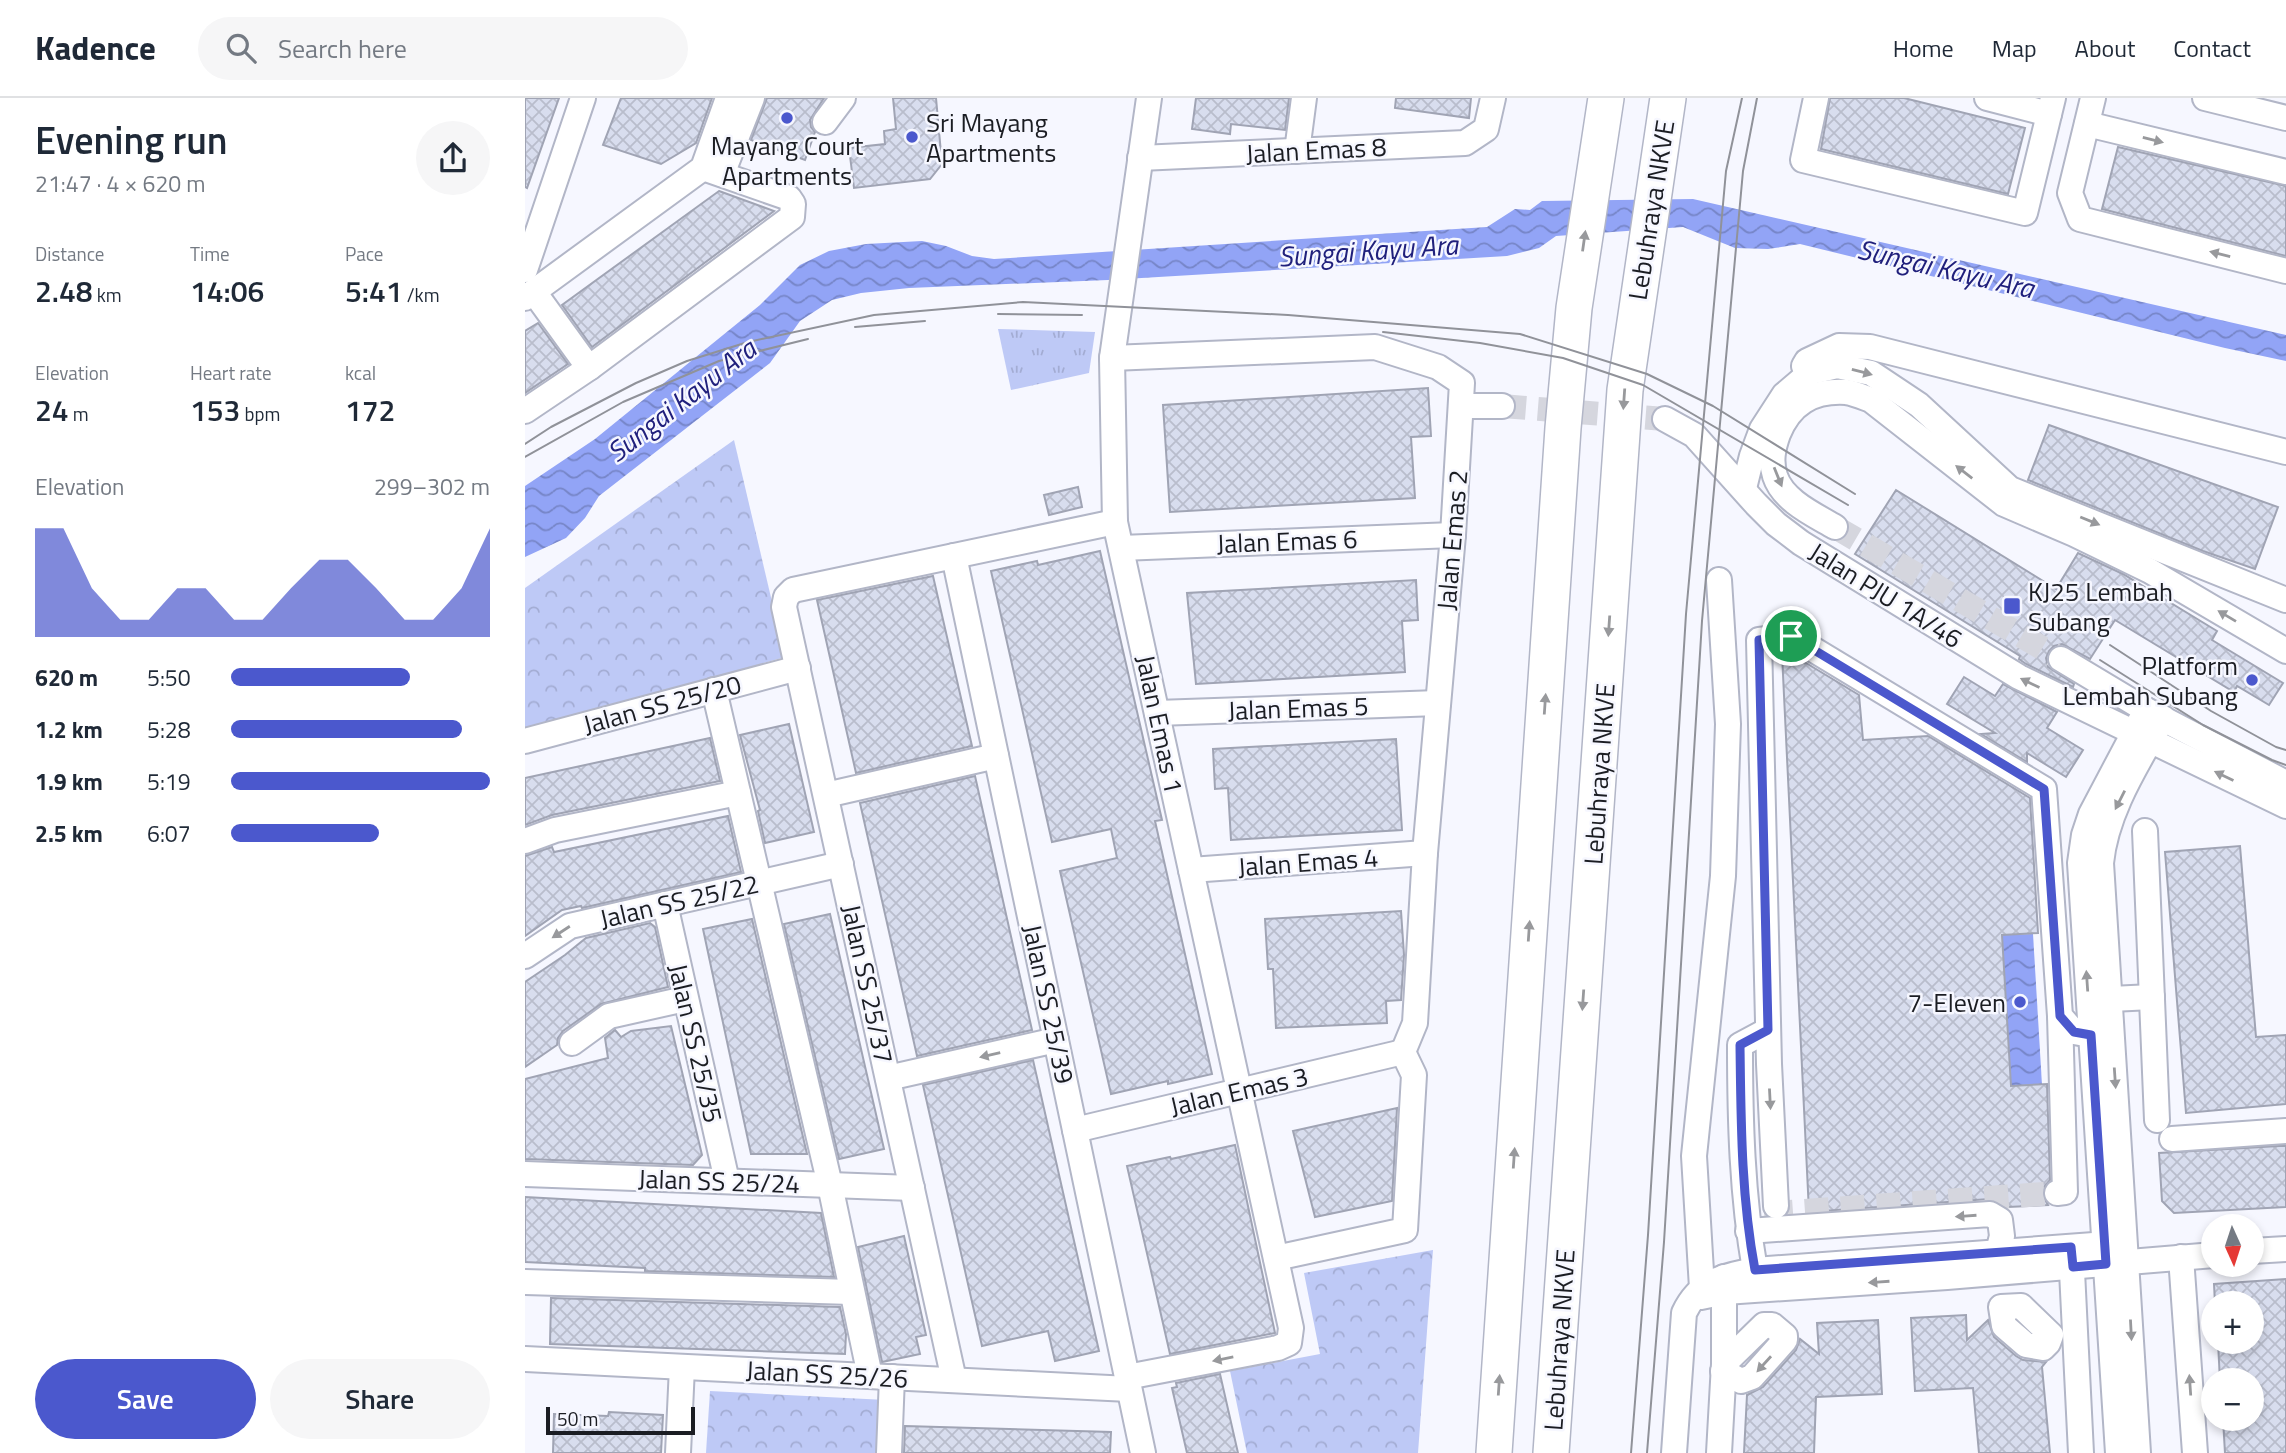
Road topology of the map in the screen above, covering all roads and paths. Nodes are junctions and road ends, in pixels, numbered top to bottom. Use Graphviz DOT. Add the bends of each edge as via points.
graph roads {
  1 [pos="583,98"];
  2 [pos="728,98"];
  3 [pos="752,98"];
  4 [pos="843,98"];
  5 [pos="1149,98"];
  6 [pos="1304,98"];
  7 [pos="1493,98"];
  8 [pos="1816,98"];
  9 [pos="1987,98"];
  10 [pos="2093,98"];
  11 [pos="2205,98"];
  12 [pos="2229,101"];
  13 [pos="1604,105"];
  14 [pos="2051,106"];
  15 [pos="1666,110"];
  16 [pos="2286,118"];
  17 [pos="825,122"];
  18 [pos="2087,124"];
  19 [pos="1297,151"];
  20 [pos="1140,158"];
  21 [pos="713,171"];
  22 [pos="2286,172"];
  23 [pos="2286,271"];
  24 [pos="528,287"];
  25 [pos="1112,358"];
  26 [pos="589,368"];
  27 [pos="1784,395"];
  28 [pos="1461,406"];
  29 [pos="1502,406"];
  30 [pos="525,411"];
  31 [pos="1665,419"];
  32 [pos="2286,453"];
  33 [pos="1744,488"];
  34 [pos="1115,522"];
  35 [pos="1835,527"];
  36 [pos="1453,534"];
  37 [pos="1121,548"];
  38 [pos="954,556"];
  39 [pos="1719,580"];
  40 [pos="2256,588"];
  41 [pos="2286,600"];
  42 [pos="2286,609"];
  43 [pos="2286,651"];
  44 [pos="2061,659"];
  45 [pos="798,668"];
  46 [pos="714,690"];
  47 [pos="1438,703"];
  48 [pos="2092,712"];
  49 [pos="1157,713"];
  50 [pos="2155,714"];
  51 [pos="2142,737"];
  52 [pos="525,741"];
  53 [pos="996,756"];
  54 [pos="2286,783"];
  55 [pos="2105,787"];
  56 [pos="738,793"];
  57 [pos="826,795"];
  58 [pos="2286,806"];
  59 [pos="2145,831"];
  60 [pos="525,841"];
  61 [pos="1425,853"];
  62 [pos="841,864"];
  63 [pos="1191,870"];
  64 [pos="759,883"];
  65 [pos="2081,886"];
  66 [pos="665,904"];
  67 [pos="2053,912"];
  68 [pos="525,957"];
  69 [pos="2152,997"];
  70 [pos="685,999"];
  71 [pos="2111,999"];
  72 [pos="2060,1016"];
  73 [pos="1768,1030"];
  74 [pos="2091,1035"];
  75 [pos="1056,1040"];
  76 [pos="572,1043"];
  77 [pos="1403,1052"];
  78 [pos="888,1078"];
  79 [pos="1240,1091"];
  80 [pos="1075,1130"];
  81 [pos="2286,1131"];
  82 [pos="525,1174"];
  83 [pos="727,1181"];
  84 [pos="830,1185"];
  85 [pos="912,1188"];
  86 [pos="2057,1193"];
  87 [pos="1776,1206"];
  88 [pos="1748,1231"];
  89 [pos="2286,1249"];
  90 [pos="2265,1250"];
  91 [pos="1998,1252"];
  92 [pos="2116,1253"];
  93 [pos="2201,1256"];
  94 [pos="2072,1257"];
  95 [pos="2181,1257"];
  96 [pos="1276,1258"];
  97 [pos="1755,1270"];
  98 [pos="2019,1271"];
  99 [pos="525,1282"];
  100 [pos="1710,1289"];
  101 [pos="851,1292"];
  102 [pos="2021,1306"];
  103 [pos="1289,1343"];
  104 [pos="525,1359"];
  105 [pos="682,1367"];
  106 [pos="881,1377"];
  107 [pos="954,1380"];
  108 [pos="1128,1383"];
  109 [pos="678,1453"];
  110 [pos="889,1453"];
  111 [pos="1143,1453"];
  112 [pos="1494,1453"];
  113 [pos="1552,1453"];
  114 [pos="1674,1453"];
  115 [pos="1719,1453"];
  116 [pos="2081,1453"];
  117 [pos="2118,1453"];
  118 [pos="2138,1453"];
  119 [pos="2195,1453"];
  1 -- 24 [label="street"];
  2 -- 21 [label="street"];
  3 -- 21 [label="street"];
  4 -- 17 [label="street"];
  5 -- 20 [label="street, Jalan Emas 1"];
  6 -- 19 [label="street"];
  7 -- 19 [label="street, Jalan Emas 8" via="1486,129 1465,144"];
  8 -- 14 [label="street" via="1803,160 2025,213"];
  9 -- 14 [label="street"];
  10 -- 18 [label="street"];
  11 -- 12 [label="street"];
  12 -- 16 [label="street"];
  112 -- 13 [label="highway, one-way" via="1563,428 1574,308"];
  15 -- 113 [label="highway, Lebuhraya NKVE, one-way" via="1625,390"];
  18 -- 22 [label="street, one-way"];
  23 -- 18 [label="street, one-way" via="2080,219 2070,193"];
  19 -- 20 [label="street, Jalan Emas 8"];
  20 -- 25 [label="street, Jalan Emas 1"];
  21 -- 24 [label="street"];
  21 -- 26 [label="street" via="789,198 794,208 790,219"];
  24 -- 26 [label="street"];
  25 -- 28 [label="street, Jalan Emas 2" via="1375,346 1437,367 1462,383"];
  25 -- 34 [label="street, Jalan Emas 1"];
  26 -- 30 [label="street"];
  27 -- 32 [label="street" via="1807,361 1839,346 1870,346"];
  27 -- 33 [label="street" via="1762,429"];
  27 -- 40 [label="street, one-way" via="1811,372 1837,366 1871,373 1919,405 2010,489"];
  28 -- 29 [label="street"];
  28 -- 36 [label="street, Jalan Emas 2"];
  31 -- 33 [label="street, Jalan PJU 1A/46" via="1695,435"];
  48 -- 33 [label="street, Jalan PJU 1A/46, one-way" via="2019,677 1801,543 1756,505"];
  34 -- 37 [label="street, Jalan Emas 1"];
  34 -- 38 [label="street"];
  43 -- 35 [label="street, Jalan PJU 1A/46, one-way" via="2150,571 2004,504 1871,400 1846,392 1798,403 1785,417 1772,450 1775,477 1794,502"];
  36 -- 37 [label="street, Jalan Emas 6"];
  36 -- 47 [label="street, Jalan Emas 2"];
  37 -- 49 [label="street, Jalan Emas 1"];
  38 -- 45 [label="street, Jalan SS 25/37" via="793,590 785,607"];
  38 -- 53 [label="street, Jalan SS 25/39"];
  39 -- 100 [label="street" via="1728,724 1723,876 1693,1156"];
  40 -- 41 [label="street"];
  40 -- 42 [label="street"];
  44 -- 50 [label="street"];
  45 -- 46 [label="street, Jalan SS 25/20"];
  45 -- 57 [label="street, Jalan SS 25/37"];
  46 -- 52 [label="street, Jalan SS 25/20"];
  46 -- 56 [label="street"];
  47 -- 49 [label="street, Jalan Emas 5"];
  47 -- 61 [label="street, Jalan Emas 2"];
  48 -- 51 [label="street, Jalan PJU 1A/46"];
  48 -- 55 [label="street" via="2111,748"];
  49 -- 63 [label="street, Jalan Emas 1"];
  50 -- 51 [label="street"];
  50 -- 54 [label="street"];
  51 -- 55 [label="street"];
  58 -- 51 [label="street, Jalan PJU 1A/46, one-way"];
  51 -- 71 [label="street, one-way" via="2103,840"];
  53 -- 57 [label="street"];
  53 -- 75 [label="street, Jalan SS 25/39"];
  55 -- 65 [label="street" via="2084,835"];
  56 -- 60 [label="street" via="555,830"];
  56 -- 64 [label="street"];
  57 -- 62 [label="street, Jalan SS 25/37"];
  59 -- 69 [label="street"];
  61 -- 63 [label="street, Jalan Emas 4"];
  61 -- 77 [label="street, Jalan Emas 2" via="1415,1023"];
  62 -- 64 [label="street, Jalan SS 25/22"];
  62 -- 78 [label="street, Jalan SS 25/37"];
  63 -- 79 [label="street, Jalan Emas 1"];
  64 -- 66 [label="street, Jalan SS 25/22"];
  64 -- 84 [label="street"];
  65 -- 67 [label="street" via="2067,894"];
  74 -- 65 [label="street, one-way"];
  66 -- 68 [label="street, Jalan SS 25/22, one-way" via="570,926"];
  66 -- 70 [label="street, Jalan SS 25/35"];
  67 -- 72 [label="street"];
  67 -- 73 [label="street" via="2044,789 1791,636 1759,640"];
  69 -- 71 [label="street"];
  69 -- 81 [label="street" via="2165,1129"];
  70 -- 76 [label="street" via="609,1016"];
  70 -- 83 [label="street, Jalan SS 25/35"];
  71 -- 92 [label="street, one-way"];
  72 -- 74 [label="street" via="2074,1032"];
  72 -- 86 [label="street" via="2065,1192"];
  73 -- 87 [label="street, one-way"];
  73 -- 88 [label="street" via="1740,1045"];
  74 -- 92 [label="street"];
  75 -- 78 [label="street, one-way"];
  75 -- 80 [label="street, Jalan SS 25/39"];
  77 -- 79 [label="street, Jalan Emas 3"];
  77 -- 96 [label="street" via="1414,1074 1405,1230"];
  78 -- 85 [label="street, Jalan SS 25/37"];
  79 -- 80 [label="street, Jalan Emas 3"];
  79 -- 96 [label="street, Jalan Emas 1"];
  80 -- 108 [label="street, Jalan SS 25/39"];
  82 -- 83 [label="street, Jalan SS 25/24"];
  83 -- 84 [label="street, Jalan SS 25/24"];
  84 -- 85 [label="street, Jalan SS 25/24"];
  84 -- 101 [label="street"];
  85 -- 107 [label="street, Jalan SS 25/37"];
  91 -- 88 [label="street, one-way" via="2000,1220 1990,1214"];
  88 -- 97 [label="street"];
  89 -- 90 [label="street"];
  91 -- 94 [label="street"];
  91 -- 97 [label="street"];
  92 -- 94 [label="street"];
  92 -- 95 [label="street"];
  92 -- 117 [label="street"];
  92 -- 118 [label="street, one-way"];
  93 -- 95 [label="street"];
  94 -- 98 [label="street"];
  94 -- 116 [label="street"];
  119 -- 95 [label="street, one-way"];
  96 -- 103 [label="street, Jalan Emas 1" via="1291,1328"];
  97 -- 100 [label="street"];
  98 -- 100 [label="street, one-way"];
  98 -- 102 [label="street"];
  99 -- 101 [label="street"];
  100 -- 114 [label="street" via="1684,1314"];
  100 -- 115 [label="street" via="1723,1368"];
  101 -- 106 [label="street"];
  103 -- 108 [label="street, Jalan SS 25/26, one-way"];
  104 -- 105 [label="street, Jalan SS 25/26"];
  105 -- 106 [label="street, Jalan SS 25/26"];
  105 -- 109 [label="street"];
  106 -- 107 [label="street, Jalan SS 25/26"];
  106 -- 110 [label="street"];
  107 -- 108 [label="street, Jalan SS 25/26"];
  108 -- 111 [label="street, Jalan SS 25/39"];
}
